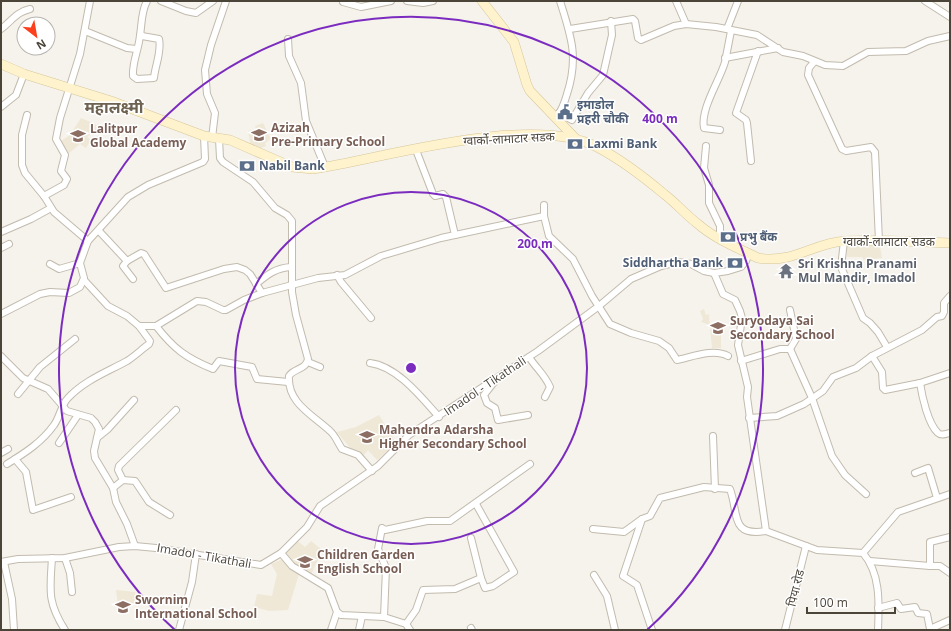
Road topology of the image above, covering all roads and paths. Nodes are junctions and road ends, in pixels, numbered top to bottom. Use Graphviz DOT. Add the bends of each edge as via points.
graph roads {
  1 [pos="90,1"];
  2 [pos="147,1"];
  3 [pos="161,1"];
  4 [pos="213,1"];
  5 [pos="225,1"];
  6 [pos="391,1"];
  7 [pos="407,1"];
  8 [pos="433,1"];
  9 [pos="482,1"];
  10 [pos="560,1"];
  11 [pos="676,1"];
  12 [pos="738,1"];
  13 [pos="925,1"];
  14 [pos="343,2"];
  15 [pos="30,9"];
  16 [pos="950,17"];
  17 [pos="611,21"];
  18 [pos="686,24"];
  19 [pos="1,29"];
  20 [pos="570,29"];
  21 [pos="729,30"];
  22 [pos="85,31"];
  23 [pos="141,34"];
  24 [pos="950,36"];
  25 [pos="288,39"];
  26 [pos="778,48"];
  27 [pos="136,49"];
  28 [pos="758,51"];
  29 [pos="726,58"];
  30 [pos="814,62"];
  31 [pos="1,64"];
  32 [pos="24,74"];
  33 [pos="70,88"];
  34 [pos="1,108"];
  35 [pos="27,114"];
  36 [pos="558,115"];
  37 [pos="720,130"];
  38 [pos="212,138"];
  39 [pos="575,138"];
  40 [pos="706,146"];
  41 [pos="416,150"];
  42 [pos="751,161"];
  43 [pos="324,167"];
  44 [pos="44,196"];
  45 [pos="544,205"];
  46 [pos="51,208"];
  47 [pos="544,216"];
  48 [pos="99,231"];
  49 [pos="1,232"];
  50 [pos="455,235"];
  51 [pos="720,238"];
  52 [pos="88,241"];
  53 [pos="844,241"];
  54 [pos="879,241"];
  55 [pos="950,243"];
  56 [pos="9,244"];
  57 [pos="1,248"];
  58 [pos="749,254"];
  59 [pos="127,261"];
  60 [pos="80,263"];
  61 [pos="50,264"];
  62 [pos="291,267"];
  63 [pos="714,273"];
  64 [pos="337,275"];
  65 [pos="133,279"];
  66 [pos="84,280"];
  67 [pos="256,284"];
  68 [pos="293,285"];
  69 [pos="262,293"];
  70 [pos="950,296"];
  71 [pos="599,306"];
  72 [pos="790,310"];
  73 [pos="1,314"];
  74 [pos="371,318"];
  75 [pos="139,326"];
  76 [pos="156,326"];
  77 [pos="75,339"];
  78 [pos="887,347"];
  79 [pos="790,349"];
  80 [pos="1,356"];
  81 [pos="728,356"];
  82 [pos="872,356"];
  83 [pos="529,357"];
  84 [pos="741,361"];
  85 [pos="308,362"];
  86 [pos="370,363"];
  87 [pos="320,368"];
  88 [pos="950,373"];
  89 [pos="499,377"];
  90 [pos="30,381"];
  91 [pos="288,382"];
  92 [pos="920,383"];
  93 [pos="18,394"];
  94 [pos="544,397"];
  95 [pos="812,398"];
  96 [pos="134,400"];
  97 [pos="63,408"];
  98 [pos="176,410"];
  99 [pos="78,415"];
  100 [pos="528,415"];
  101 [pos="439,417"];
  102 [pos="749,418"];
  103 [pos="950,433"];
  104 [pos="713,436"];
  105 [pos="96,438"];
  106 [pos="59,443"];
  107 [pos="8,449"];
  108 [pos="1,453"];
  109 [pos="15,459"];
  110 [pos="7,464"];
  111 [pos="530,464"];
  112 [pos="372,471"];
  113 [pos="915,473"];
  114 [pos="123,480"];
  115 [pos="113,488"];
  116 [pos="715,489"];
  117 [pos="866,494"];
  118 [pos="950,494"];
  119 [pos="71,498"];
  120 [pos="937,498"];
  121 [pos="476,504"];
  122 [pos="170,515"];
  123 [pos="642,519"];
  124 [pos="593,530"];
  125 [pos="766,531"];
  126 [pos="950,537"];
  127 [pos="471,538"];
  128 [pos="135,546"];
  129 [pos="806,546"];
  130 [pos="281,553"];
  131 [pos="863,553"];
  132 [pos="196,554"];
  133 [pos="52,558"];
  134 [pos="65,558"];
  135 [pos="870,561"];
  136 [pos="3,562"];
  137 [pos="930,566"];
  138 [pos="950,573"];
  139 [pos="594,575"];
  140 [pos="481,578"];
  141 [pos="72,592"];
  142 [pos="878,608"];
  143 [pos="337,612"];
  144 [pos="362,616"];
  145 [pos="384,617"];
  146 [pos="950,620"];
  147 [pos="406,624"];
  148 [pos="14,630"];
  149 [pos="65,630"];
  150 [pos="179,630"];
  151 [pos="331,630"];
  152 [pos="360,630"];
  153 [pos="410,630"];
  154 [pos="615,630"];
  155 [pos="652,630"];
  156 [pos="785,630"];
  157 [pos="878,630"];
  1 -- 22 [label="street"];
  2 -- 23 [label="street" via="142,12"];
  3 -- 4 [label="street" via="196,13"];
  5 -- 38 [label="street" via="205,70 207,94 215,113"];
  6 -- 14 [label="street" via="361,7"];
  7 -- 8 [label="street"];
  9 -- 36 [label="main road" via="514,42 527,85"];
  10 -- 20 [label="street"];
  11 -- 18 [label="street"];
  12 -- 21 [label="street"];
  13 -- 16 [label="street"];
  15 -- 19 [label="street" via="14,15"];
  17 -- 18 [label="street" via="634,19 638,38 641,40 663,29"];
  17 -- 20 [label="street"];
  17 -- 36 [label="street" via="612,35 603,75 588,93 572,120"];
  18 -- 21 [label="street"];
  20 -- 36 [label="street" via="574,59 573,76"];
  21 -- 26 [label="street" via="758,35"];
  21 -- 29 [label="street"];
  22 -- 27 [label="street" via="127,48"];
  22 -- 33 [label="street"];
  23 -- 27 [label="street"];
  23 -- 27 [label="street" via="158,39 160,45 154,78 137,79 133,76"];
  24 -- 30 [label="street" via="928,41 906,51 868,52 843,66"];
  25 -- 43 [label="street" via="289,56 301,83 306,121 322,156"];
  26 -- 28 [label="street"];
  26 -- 30 [label="street"];
  28 -- 29 [label="street"];
  28 -- 42 [label="street" via="736,113 748,123"];
  29 -- 37 [label="street" via="703,121 704,128"];
  30 -- 54 [label="street" via="809,68 808,75 842,149 846,151 871,147 875,152"];
  31 -- 32 [label="main road, ग्वार्को-लामाटार सडक"];
  32 -- 33 [label="main road, ग्वार्को-लामाटार सडक"];
  32 -- 34 [label="street" via="16,95"];
  33 -- 38 [label="main road, ग्वार्को-लामाटार सडक"];
  33 -- 44 [label="street" via="56,139 65,155 60,171 66,180 64,185"];
  35 -- 44 [label="street" via="22,135 22,165 25,173"];
  36 -- 39 [label="main road"];
  38 -- 43 [label="main road, ग्वार्को-लामाटार सडक" via="230,140 292,167"];
  38 -- 48 [label="street" via="203,162 136,192 113,213"];
  38 -- 62 [label="street" via="223,162 253,182 275,208 292,221"];
  39 -- 41 [label="main road, ग्वार्को-लामाटार सडक" via="558,135 489,137"];
  39 -- 51 [label="main road, ग्वार्को-लामाटार सडक" via="597,147 642,177 665,194 698,225"];
  40 -- 51 [label="street" via="704,168 709,203 720,226"];
  41 -- 43 [label="main road, ग्वार्को-लामाटार सडक"];
  41 -- 50 [label="street" via="433,194 444,194 446,197"];
  44 -- 46 [label="street"];
  45 -- 47 [label="street"];
  46 -- 49 [label="street"];
  46 -- 52 [label="street"];
  47 -- 50 [label="street"];
  47 -- 71 [label="street" via="549,236 571,256"];
  48 -- 52 [label="street"];
  48 -- 59 [label="street"];
  50 -- 64 [label="street" via="381,256 345,275"];
  51 -- 58 [label="main road, ग्वार्को-लामाटार सडक"];
  52 -- 60 [label="street"];
  53 -- 54 [label="main road, ग्वार्को-लामाटार सडक"];
  53 -- 58 [label="main road, ग्वार्को-लामाटार सडक" via="823,245 794,257 768,260"];
  53 -- 78 [label="street" via="841,267 863,318 878,332"];
  54 -- 55 [label="main road, ग्वार्को-लामाटार सडक"];
  56 -- 57 [label="street"];
  58 -- 63 [label="street" via="741,267"];
  59 -- 65 [label="street" via="123,266"];
  59 -- 67 [label="street" via="142,253 166,288 237,267 250,274"];
  60 -- 61 [label="street" via="59,269"];
  60 -- 66 [label="street"];
  62 -- 67 [label="street" via="269,273"];
  62 -- 68 [label="street"];
  63 -- 71 [label="street, Imadol - Tikathali" via="691,264 669,263 631,279"];
  63 -- 84 [label="street" via="723,294 735,300 740,311 742,318 738,345"];
  64 -- 68 [label="street"];
  64 -- 74 [label="street"];
  66 -- 73 [label="street" via="80,287 68,293 40,294"];
  66 -- 75 [label="street" via="108,306"];
  67 -- 69 [label="street"];
  68 -- 69 [label="street"];
  68 -- 85 [label="street" via="296,315"];
  69 -- 76 [label="street" via="226,310 198,301"];
  70 -- 78 [label="street" via="944,303 942,316 937,316 922,330"];
  71 -- 81 [label="street" via="611,325 659,341 669,348 677,360 722,352"];
  71 -- 83 [label="street, Imadol - Tikathali"];
  72 -- 79 [label="street" via="796,339"];
  75 -- 76 [label="street"];
  75 -- 97 [label="street" via="150,341 149,344 128,360 85,384 68,398"];
  76 -- 91 [label="street" via="180,353 198,363 213,369 219,360 252,366 257,379"];
  77 -- 90 [label="street" via="50,358"];
  78 -- 82 [label="street"];
  79 -- 84 [label="street" via="780,349"];
  79 -- 95 [label="street"];
  80 -- 90 [label="street" via="13,370"];
  82 -- 92 [label="street" via="882,372 884,389"];
  82 -- 95 [label="street" via="856,368 833,377 823,391"];
  83 -- 89 [label="street, Imadol - Tikathali"];
  83 -- 94 [label="street" via="538,371 545,375 550,387"];
  84 -- 102 [label="street" via="748,387 746,397"];
  85 -- 87 [label="street"];
  85 -- 91 [label="street" via="291,373"];
  86 -- 101 [label="street" via="384,366 422,396"];
  88 -- 92 [label="street"];
  89 -- 100 [label="street" via="484,395 487,403 494,406 498,420"];
  89 -- 101 [label="street, Imadol - Tikathali"];
  90 -- 93 [label="street"];
  90 -- 97 [label="street" via="48,389"];
  91 -- 112 [label="street" via="298,404 332,432 342,449 358,454"];
  92 -- 103 [label="street" via="929,417 938,433"];
  95 -- 102 [label="street" via="777,416"];
  95 -- 117 [label="street" via="825,440 837,465 852,483"];
  96 -- 105 [label="street" via="107,430"];
  97 -- 99 [label="street"];
  97 -- 109 [label="street" via="49,432"];
  98 -- 114 [label="street" via="120,466 118,470"];
  99 -- 105 [label="street" via="91,418 95,422 99,429"];
  99 -- 106 [label="street"];
  101 -- 112 [label="street, Imadol - Tikathali" via="410,435"];
  102 -- 125 [label="street"];
  104 -- 116 [label="street"];
  105 -- 115 [label="street" via="95,458"];
  107 -- 108 [label="street"];
  109 -- 110 [label="street"];
  109 -- 119 [label="street" via="26,472 33,510"];
  111 -- 121 [label="street"];
  112 -- 130 [label="street, Imadol - Tikathali" via="320,506 307,527"];
  113 -- 120 [label="street" via="928,468"];
  114 -- 115 [label="street"];
  114 -- 122 [label="street" via="135,481 149,502"];
  115 -- 128 [label="street" via="116,502"];
  116 -- 123 [label="street" via="701,488 660,498 650,516"];
  116 -- 125 [label="street" via="730,489 739,524 744,531"];
  118 -- 120 [label="street"];
  120 -- 131 [label="street" via="898,512"];
  121 -- 140 [label="street" via="514,572 493,586 485,588"];
  121 -- 145 [label="street" via="450,521 427,521 385,530 382,528 378,549 386,568"];
  123 -- 124 [label="street" via="624,532"];
  123 -- 155 [label="street" via="623,576 636,585"];
  125 -- 129 [label="street"];
  126 -- 137 [label="street" via="930,542"];
  127 -- 140 [label="street"];
  128 -- 132 [label="street, Imadol - Tikathali"];
  128 -- 134 [label="street, Imadol - Tikathali"];
  129 -- 131 [label="street" via="817,550"];
  129 -- 156 [label="street, पिया रोड"];
  130 -- 132 [label="street, Imadol - Tikathali" via="259,566"];
  130 -- 143 [label="street" via="297,569 328,588"];
  131 -- 135 [label="street"];
  132 -- 150 [label="street" via="192,582"];
  133 -- 134 [label="street, Imadol - Tikathali"];
  133 -- 136 [label="street, Imadol - Tikathali"];
  133 -- 149 [label="street" via="49,591 52,608"];
  134 -- 141 [label="street"];
  135 -- 137 [label="street"];
  135 -- 142 [label="street" via="877,584"];
  136 -- 148 [label="street" via="12,599"];
  137 -- 138 [label="street" via="940,566"];
  139 -- 154 [label="street" via="607,596"];
  140 -- 147 [label="street" via="455,589 423,590 416,610"];
  142 -- 146 [label="street" via="897,603 901,609 915,607 918,613 927,614 930,629"];
  142 -- 157 [label="street"];
  143 -- 144 [label="street" via="341,615"];
  143 -- 151 [label="street"];
  144 -- 145 [label="street"];
  144 -- 152 [label="street"];
  145 -- 147 [label="street"];
  147 -- 153 [label="street"];
}
